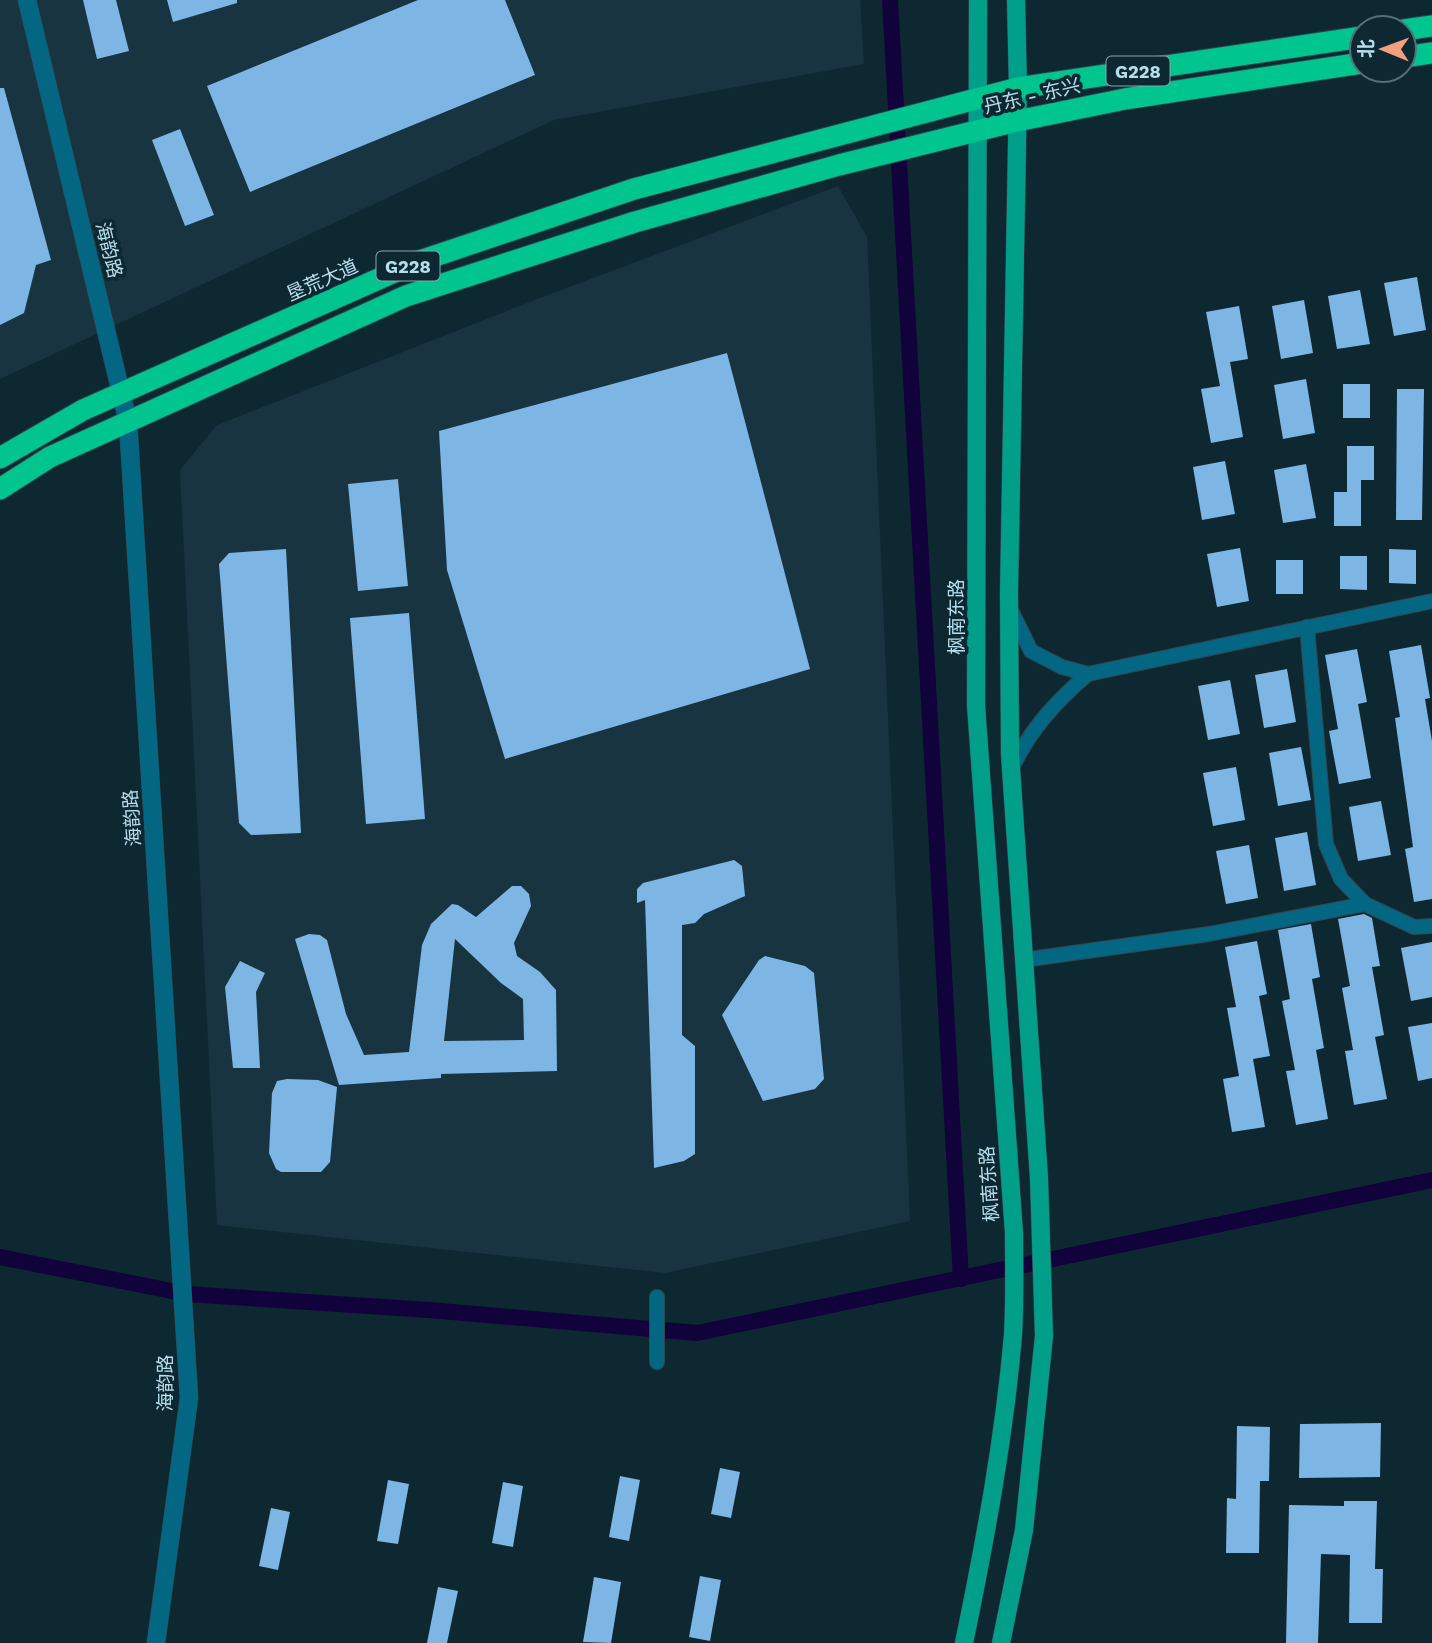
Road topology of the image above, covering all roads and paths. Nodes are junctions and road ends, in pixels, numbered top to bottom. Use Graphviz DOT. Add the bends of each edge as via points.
graph roads {
  1 [pos="27,0"];
  2 [pos="978,0"];
  3 [pos="1016,0"];
  4 [pos="1348,39"];
  5 [pos="1348,65"];
  6 [pos="1018,88"];
  7 [pos="980,97"];
  8 [pos="1017,121"];
  9 [pos="979,131"];
  10 [pos="839,132"];
  11 [pos="121,394"];
  12 [pos="128,422"];
  13 [pos="0,458"];
  14 [pos="0,489"];
  15 [pos="1432,601"];
  16 [pos="1009,605"];
  17 [pos="1307,627"];
  18 [pos="1088,674"];
  19 [pos="1010,772"];
  20 [pos="1365,904"];
  21 [pos="1432,926"];
  22 [pos="1023,960"];
  23 [pos="657,1297"];
  24 [pos="657,1362"];
  25 [pos="156,1643"];
  26 [pos="964,1643"];
  27 [pos="1001,1643"];
  1 -- 11 [label="main road, 海韵路"];
  2 -- 7 [label="main road, 枫南东路"];
  3 -- 6 [label="main road"];
  4 -- 6 [label="highway, 丹东 - 东兴 / G228"];
  5 -- 8 [label="highway, 丹东 - 东兴 / G228" via="1125,99"];
  6 -- 7 [label="highway, 丹东 - 东兴 / G228"];
  6 -- 8 [label="main road"];
  7 -- 9 [label="main road, 枫南东路"];
  7 -- 10 [label="highway, 丹东 - 东兴 / G228"];
  8 -- 9 [label="highway, 丹东 - 东兴 / G228"];
  8 -- 16 [label="main road"];
  9 -- 12 [label="highway, 丹东 - 东兴 / G228" via="635,222 406,296"];
  9 -- 26 [label="main road, 枫南东路" via="976,705 1014,1233 1014,1302 991,1511"];
  10 -- 11 [label="highway, 垦荒大道 / G228" via="634,188 417,262"];
  11 -- 12 [label="main road, 海韵路"];
  11 -- 13 [label="highway, 垦荒大道 / G228" via="83,410"];
  12 -- 14 [label="highway, G228" via="50,457"];
  12 -- 25 [label="main road, 海韵路" via="190,1398"];
  15 -- 17 [label="street"];
  16 -- 18 [label="street" via="1031,651"];
  16 -- 19 [label="main road"];
  17 -- 18 [label="street"];
  17 -- 20 [label="street" via="1326,844 1341,880"];
  18 -- 19 [label="street" via="1034,727"];
  19 -- 22 [label="main road"];
  20 -- 21 [label="street" via="1413,928"];
  20 -- 22 [label="street" via="1209,934"];
  22 -- 27 [label="main road" via="1044,1336 1024,1530"];
  23 -- 24 [label="street"];
}
